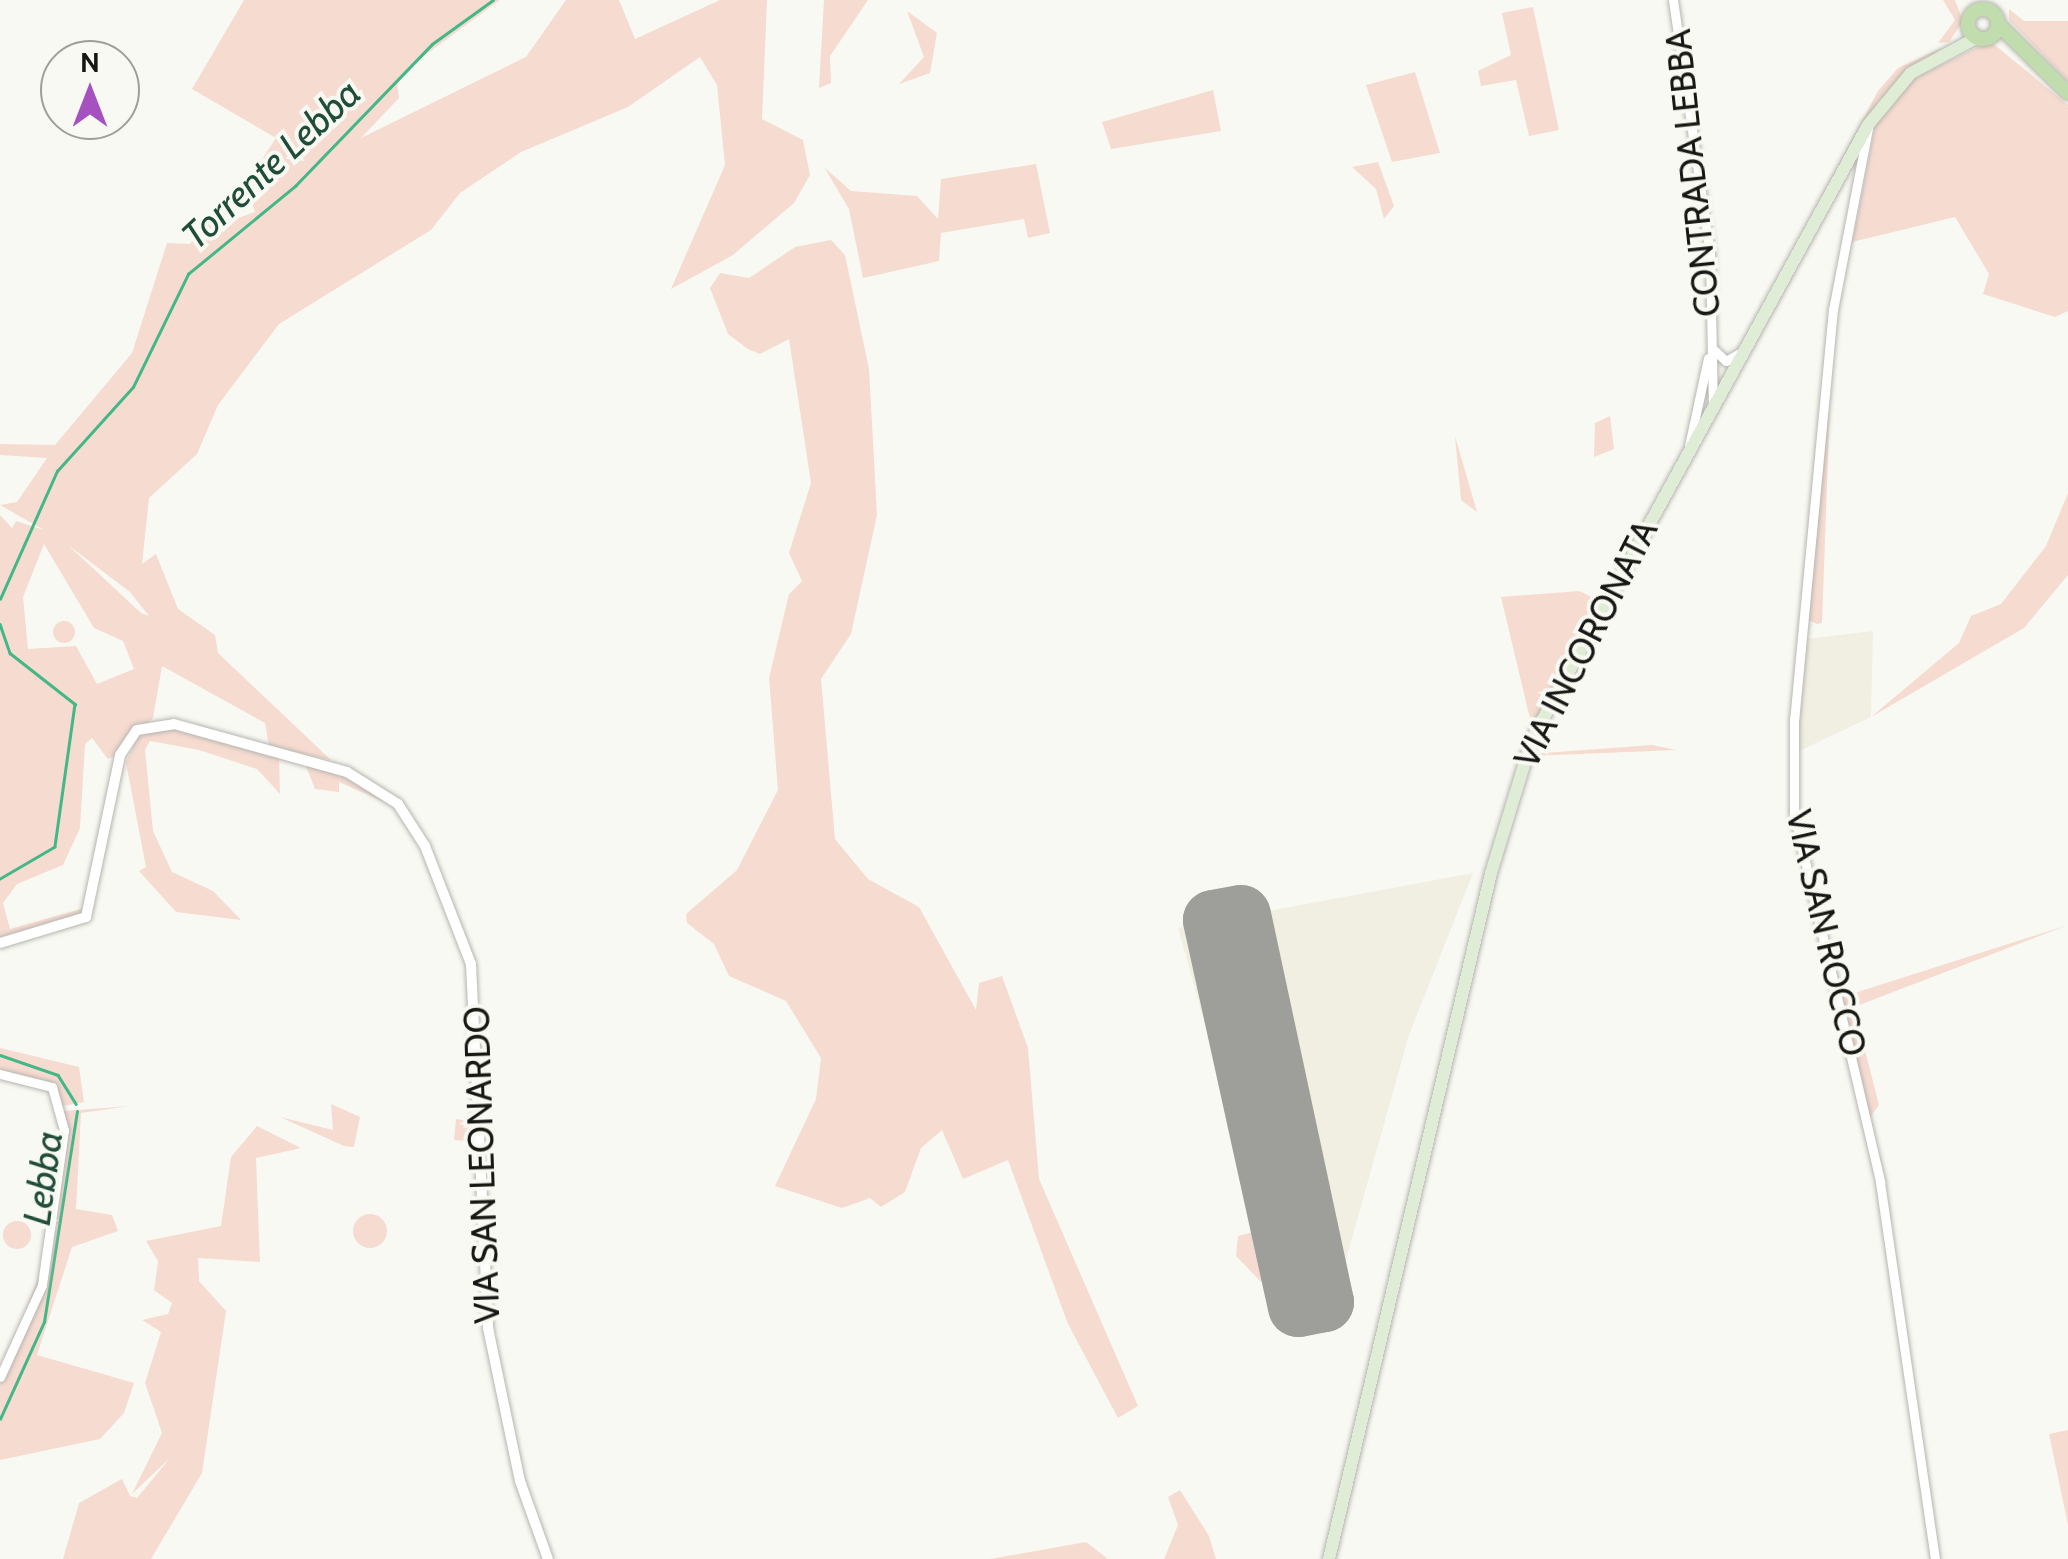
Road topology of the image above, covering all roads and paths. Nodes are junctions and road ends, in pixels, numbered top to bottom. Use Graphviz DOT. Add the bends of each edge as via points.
graph roads {
  1 [pos="1673,0"];
  2 [pos="1962,0"];
  3 [pos="1977,4"];
  4 [pos="1980,29"];
  5 [pos="2068,93"];
  6 [pos="1868,126"];
  7 [pos="1711,346"];
  8 [pos="1740,354"];
  9 [pos="1704,379"];
  10 [pos="1713,404"];
  11 [pos="1688,447"];
  12 [pos="2,943"];
  13 [pos="0,1074"];
  14 [pos="0,1377"];
  15 [pos="548,1559"];
  16 [pos="1329,1559"];
  17 [pos="1935,1559"];
  1 -- 7 [label="street, CONTRADA LEBBA" via="1710,254"];
  2 -- 4 [label="main road"];
  3 -- 4 [label="main road"];
  3 -- 4 [label="main road"];
  4 -- 5 [label="main road" via="2032,58"];
  4 -- 6 [label="main road, VIA INCORONATA" via="1899,83"];
  6 -- 8 [label="main road, VIA INCORONATA"];
  6 -- 17 [label="street, VIA SAN ROCCO" via="1833,310 1794,719 1794,814 1880,1182"];
  7 -- 8 [label="street" via="1720,360"];
  7 -- 9 [label="street"];
  7 -- 10 [label="street"];
  8 -- 10 [label="main road, VIA INCORONATA"];
  9 -- 10 [label="street"];
  9 -- 11 [label="street"];
  10 -- 11 [label="main road, VIA INCORONATA"];
  11 -- 16 [label="main road, VIA INCORONATA" via="1513,790"];
  12 -- 15 [label="street, VIA SAN LEONARDO" via="86,917 120,756 138,730 174,724 346,772 398,804 425,846 472,964 488,1328 520,1482"];
  13 -- 14 [label="street" via="52,1087 63,1107 64,1172 42,1285"];
}
